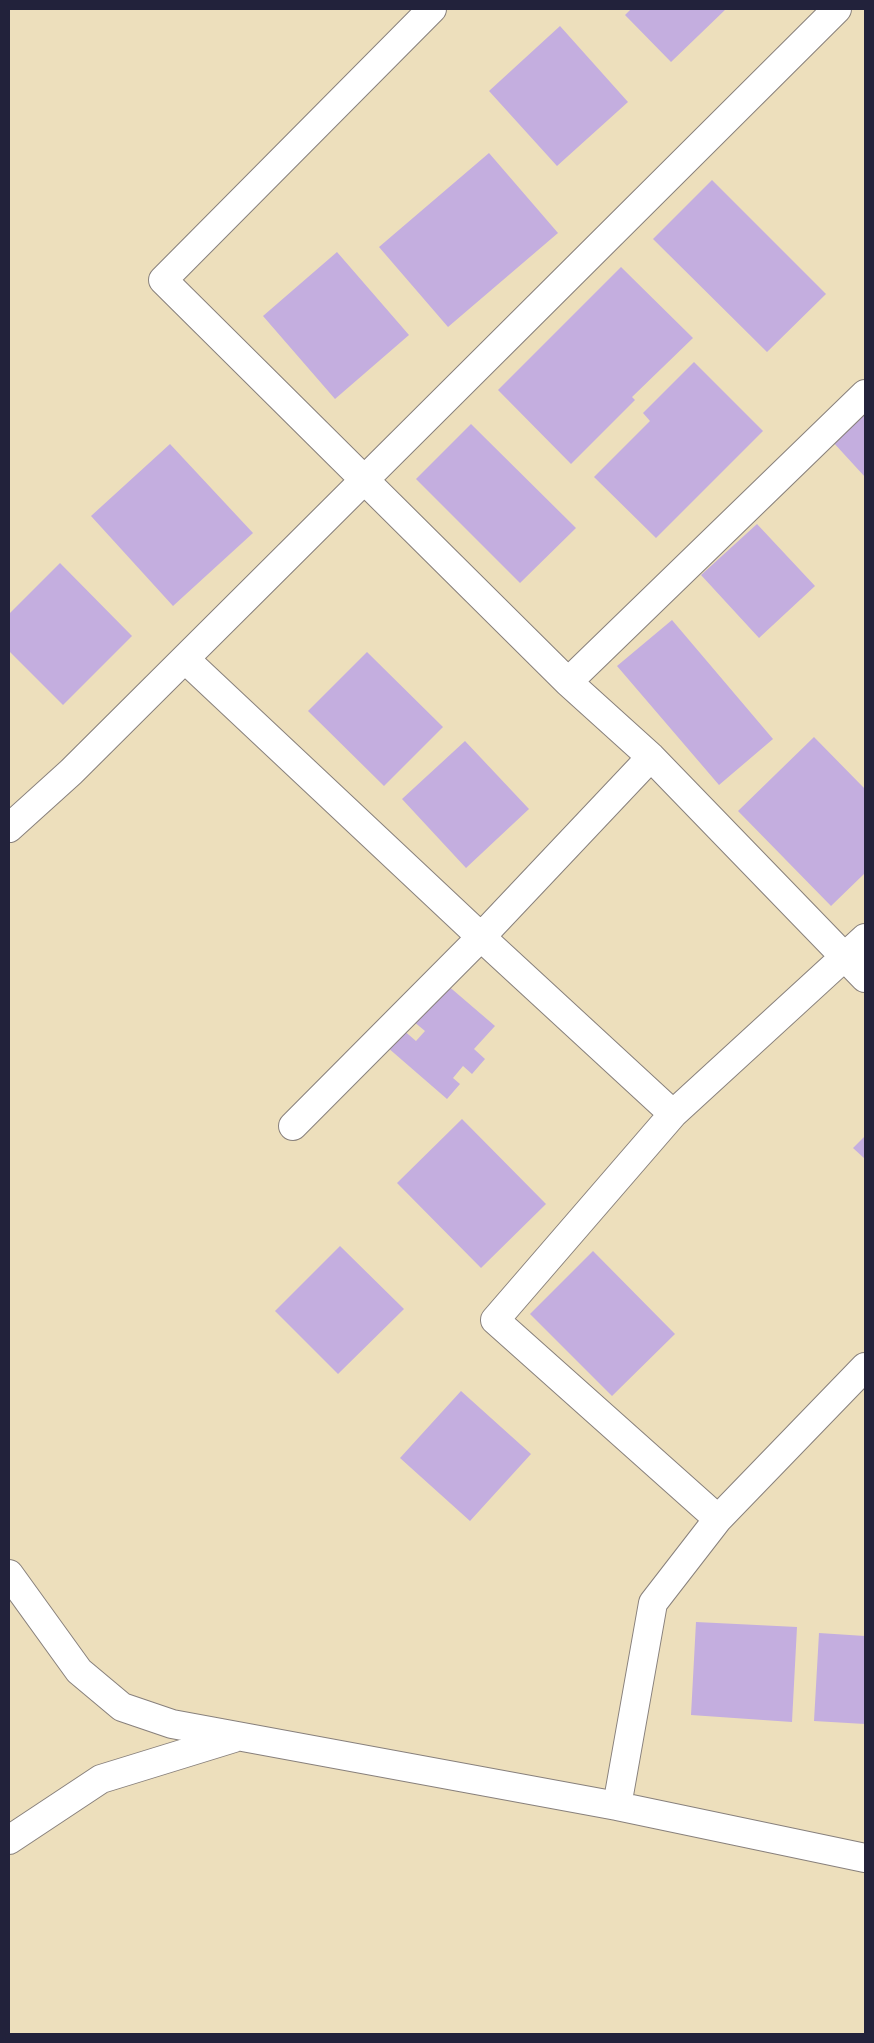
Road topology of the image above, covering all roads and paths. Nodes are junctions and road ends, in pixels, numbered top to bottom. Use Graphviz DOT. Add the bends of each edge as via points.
graph roads {
  1 [pos="432,9"];
  2 [pos="837,9"];
  3 [pos="865,394"];
  4 [pos="364,480"];
  5 [pos="185,659"];
  6 [pos="568,682"];
  7 [pos="651,757"];
  8 [pos="9,828"];
  9 [pos="481,937"];
  10 [pos="865,938"];
  11 [pos="844,957"];
  12 [pos="865,978"];
  13 [pos="673,1114"];
  14 [pos="293,1126"];
  15 [pos="865,1367"];
  16 [pos="718,1519"];
  17 [pos="9,1574"];
  18 [pos="237,1736"];
  19 [pos="617,1806"];
  20 [pos="9,1840"];
  21 [pos="865,1858"];
  1 -- 4 [label="street" via="163,280"];
  2 -- 4 [label="street"];
  3 -- 6 [label="street"];
  4 -- 5 [label="street"];
  4 -- 6 [label="street"];
  5 -- 8 [label="street" via="71,772"];
  5 -- 9 [label="street"];
  6 -- 7 [label="street"];
  7 -- 9 [label="street"];
  7 -- 11 [label="street"];
  9 -- 13 [label="street"];
  9 -- 14 [label="street"];
  10 -- 11 [label="street"];
  11 -- 12 [label="street"];
  11 -- 13 [label="street"];
  13 -- 16 [label="street" via="495,1320"];
  15 -- 16 [label="street"];
  16 -- 19 [label="street" via="653,1603"];
  17 -- 18 [label="street" via="79,1672 122,1707 172,1724"];
  18 -- 19 [label="street"];
  18 -- 20 [label="street" via="101,1779"];
  19 -- 21 [label="street"];
}
